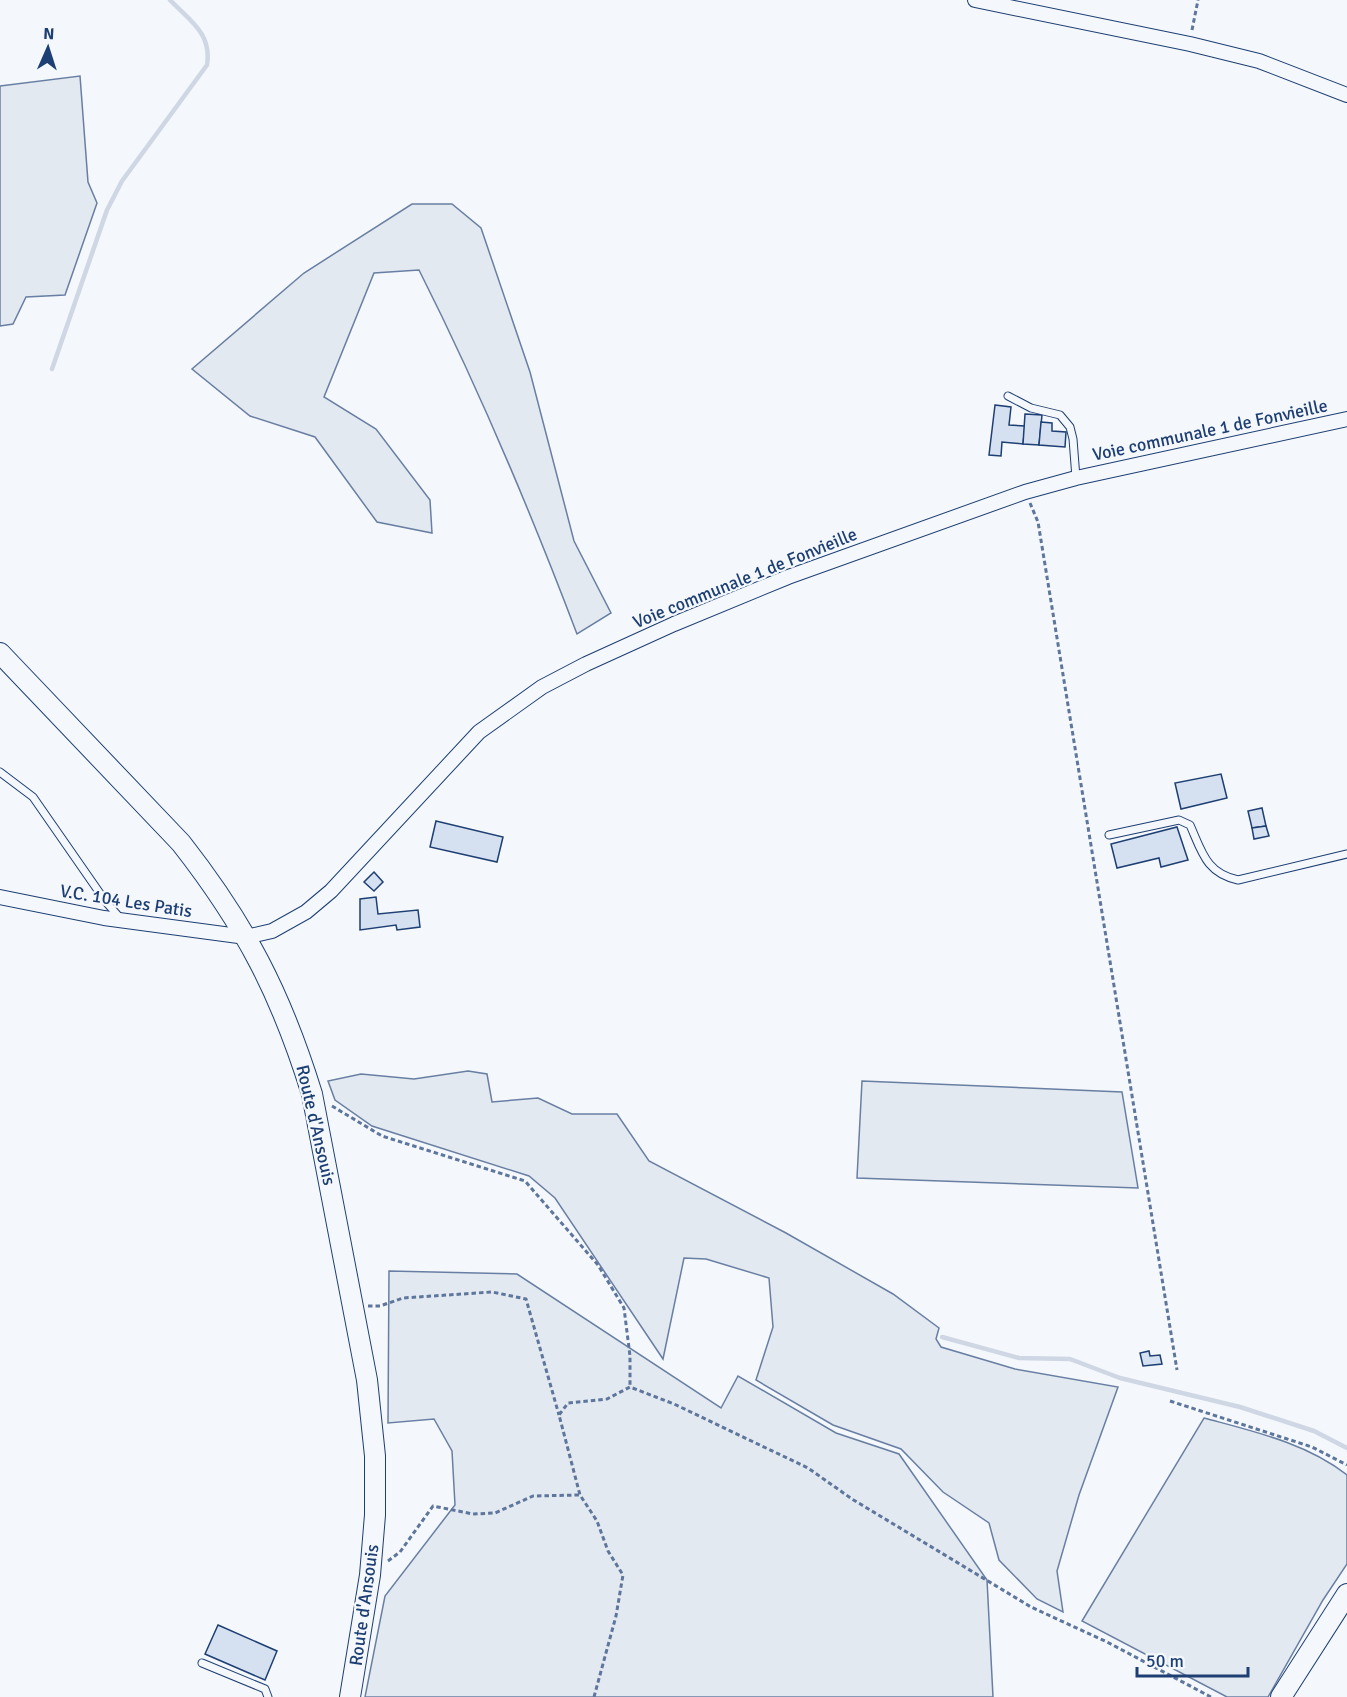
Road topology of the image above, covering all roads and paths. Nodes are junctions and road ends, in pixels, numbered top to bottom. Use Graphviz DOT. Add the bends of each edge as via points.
graph roads {
  1 [pos="975,0"];
  2 [pos="1198,0"];
  3 [pos="1190,44"];
  4 [pos="1347,95"];
  5 [pos="1008,396"];
  6 [pos="1347,419"];
  7 [pos="1076,478"];
  8 [pos="1025,492"];
  9 [pos="0,653"];
  10 [pos="0,771"];
  11 [pos="1109,835"];
  12 [pos="1347,854"];
  13 [pos="0,897"];
  14 [pos="122,921"];
  15 [pos="246,937"];
  16 [pos="312,1094"];
  17 [pos="353,1306"];
  18 [pos="1177,1370"];
  19 [pos="630,1387"];
  20 [pos="1170,1401"];
  21 [pos="559,1415"];
  22 [pos="1347,1465"];
  23 [pos="580,1495"];
  24 [pos="370,1575"];
  25 [pos="1347,1594"];
  26 [pos="202,1663"];
  27 [pos="268,1697"];
  28 [pos="350,1697"];
  29 [pos="594,1697"];
  30 [pos="1211,1697"];
  31 [pos="1281,1697"];
  1 -- 3 [label="street"];
  2 -- 3 [label="path"];
  3 -- 4 [label="street" via="1259,61"];
  5 -- 7 [label="lane" via="1031,408 1060,415 1070,427"];
  6 -- 7 [label="street, Voie communale 1 de Fonvieille"];
  7 -- 8 [label="street, Voie communale 1 de Fonvieille"];
  8 -- 15 [label="street, Voie communale 1 de Fonvieille" via="788,577 674,624 542,687 479,732 331,891 306,912 272,931"];
  8 -- 18 [label="path" via="1038,522"];
  9 -- 15 [label="street, Route d'Ansouis" via="180,843 224,900"];
  10 -- 14 [label="lane" via="33,797"];
  11 -- 12 [label="lane" via="1179,820 1190,825 1214,871 1238,880"];
  13 -- 14 [label="street, V.C. 104 Les Patis"];
  14 -- 15 [label="street, V.C. 104 Les Patis"];
  15 -- 16 [label="street, Route d'Ansouis" via="281,1004"];
  16 -- 17 [label="street, Route d'Ansouis"];
  16 -- 19 [label="path" via="382,1136 525,1181 598,1265 624,1308"];
  17 -- 21 [label="path" via="492,1292 525,1299"];
  17 -- 24 [label="street, Route d'Ansouis" via="367,1380 375,1456"];
  19 -- 21 [label="path" via="607,1399 568,1403"];
  19 -- 30 [label="path" via="808,1468 852,1499 1031,1607"];
  20 -- 22 [label="path" via="1312,1447"];
  21 -- 23 [label="path"];
  23 -- 24 [label="path" via="533,1496 495,1513 473,1514 433,1506 399,1552"];
  23 -- 29 [label="path" via="623,1575"];
  24 -- 28 [label="street, Route d'Ansouis"];
  25 -- 31 [label="street"];
  26 -- 27 [label="lane" via="265,1689"];
}
